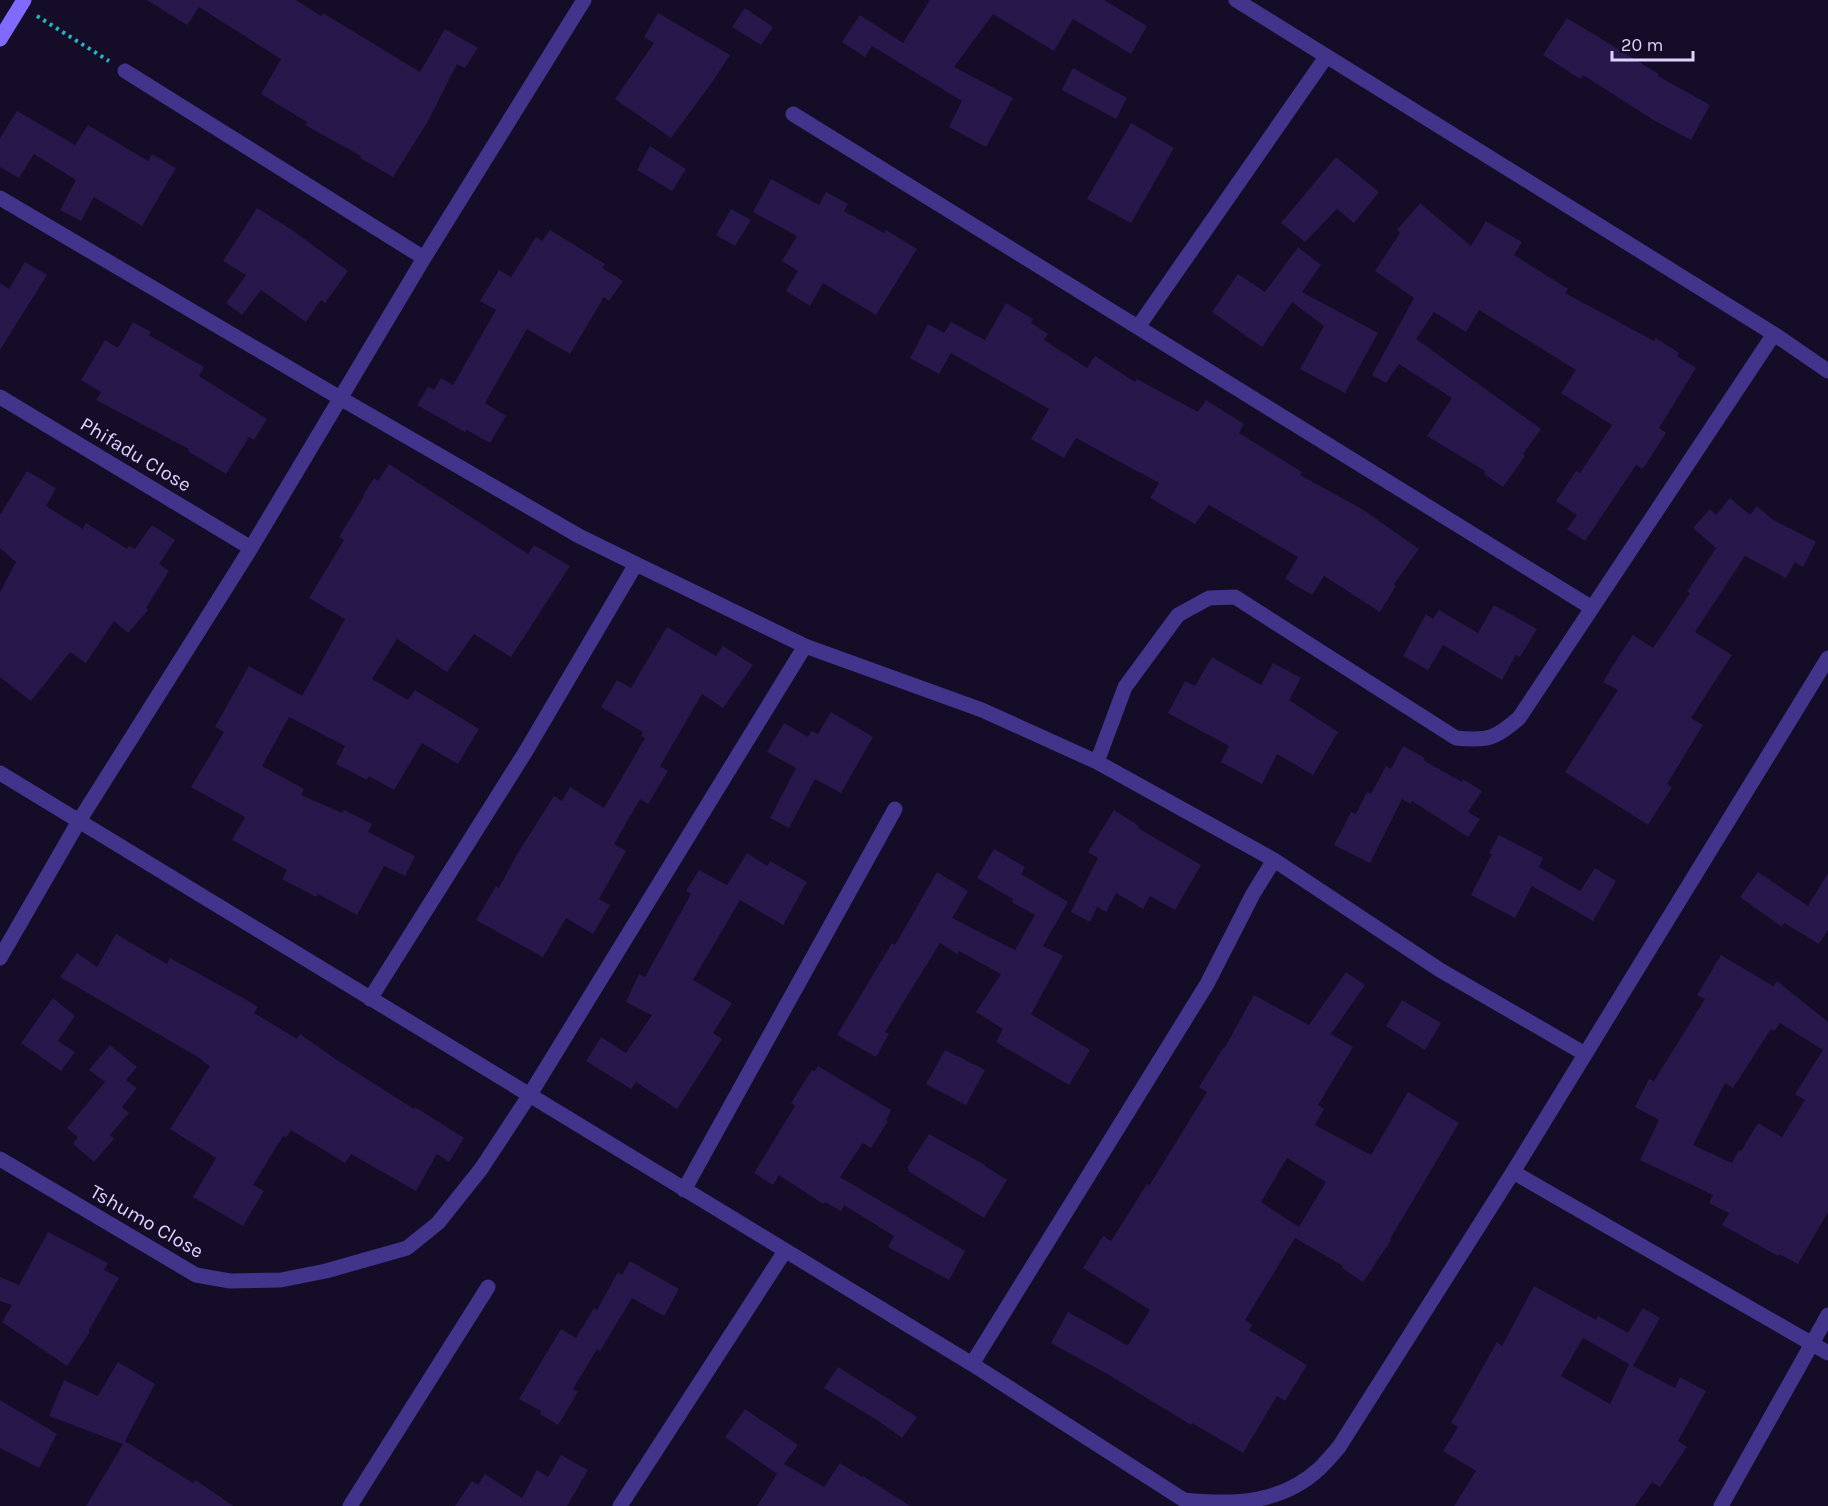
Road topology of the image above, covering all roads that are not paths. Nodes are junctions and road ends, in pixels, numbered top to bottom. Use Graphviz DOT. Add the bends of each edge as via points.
graph roads {
  1 [pos="583,0"];
  2 [pos="1236,0"];
  3 [pos="22,3"];
  4 [pos="0,39"];
  5 [pos="1326,57"];
  6 [pos="125,71"];
  7 [pos="793,114"];
  8 [pos="0,198"];
  9 [pos="424,258"];
  10 [pos="1138,327"];
  11 [pos="1774,334"];
  12 [pos="1828,371"];
  13 [pos="0,397"];
  14 [pos="340,398"];
  15 [pos="251,548"];
  16 [pos="636,564"];
  17 [pos="1592,608"];
  18 [pos="805,646"];
  19 [pos="1828,658"];
  20 [pos="1097,762"];
  21 [pos="0,773"];
  22 [pos="895,809"];
  23 [pos="79,821"];
  24 [pos="1274,860"];
  25 [pos="0,958"];
  26 [pos="370,999"];
  27 [pos="1586,1054"];
  28 [pos="529,1096"];
  29 [pos="0,1160"];
  30 [pos="1513,1172"];
  31 [pos="684,1190"];
  32 [pos="785,1251"];
  33 [pos="488,1287"];
  34 [pos="1828,1316"];
  35 [pos="1812,1344"];
  36 [pos="1828,1353"];
  37 [pos="972,1364"];
  38 [pos="350,1506"];
  39 [pos="620,1506"];
  40 [pos="1720,1506"];
  1 -- 9 [label="street"];
  2 -- 5 [label="street"];
  3 -- 4 [label="main road"];
  5 -- 10 [label="street"];
  5 -- 11 [label="street"];
  6 -- 9 [label="street"];
  7 -- 10 [label="street"];
  8 -- 14 [label="street"];
  9 -- 14 [label="street"];
  10 -- 17 [label="street"];
  11 -- 12 [label="street"];
  11 -- 17 [label="street"];
  13 -- 15 [label="street, Phifadu Close"];
  14 -- 15 [label="street"];
  14 -- 16 [label="street" via="579,536"];
  15 -- 23 [label="street"];
  16 -- 18 [label="street"];
  16 -- 26 [label="street" via="526,752"];
  17 -- 20 [label="street" via="1519,718 1504,731 1476,740 1456,738 1235,597 1209,598 1178,615 1125,687"];
  18 -- 20 [label="street" via="982,710"];
  18 -- 28 [label="street, Tshumo Close"];
  19 -- 27 [label="street"];
  20 -- 24 [label="street"];
  21 -- 23 [label="street"];
  22 -- 31 [label="street"];
  23 -- 25 [label="street"];
  23 -- 26 [label="street"];
  24 -- 27 [label="street" via="1440,970"];
  24 -- 37 [label="street" via="1207,984"];
  26 -- 28 [label="street"];
  27 -- 30 [label="street"];
  28 -- 29 [label="street, Tshumo Close" via="482,1170 438,1223 406,1248 280,1280 231,1281 196,1275"];
  28 -- 31 [label="street"];
  30 -- 35 [label="street"];
  30 -- 37 [label="street" via="1339,1447 1318,1469 1292,1488 1276,1494 1244,1502 1184,1500"];
  31 -- 32 [label="street"];
  32 -- 37 [label="street"];
  32 -- 39 [label="street"];
  33 -- 38 [label="street"];
  34 -- 35 [label="street"];
  35 -- 36 [label="street"];
  35 -- 40 [label="street"];
}
